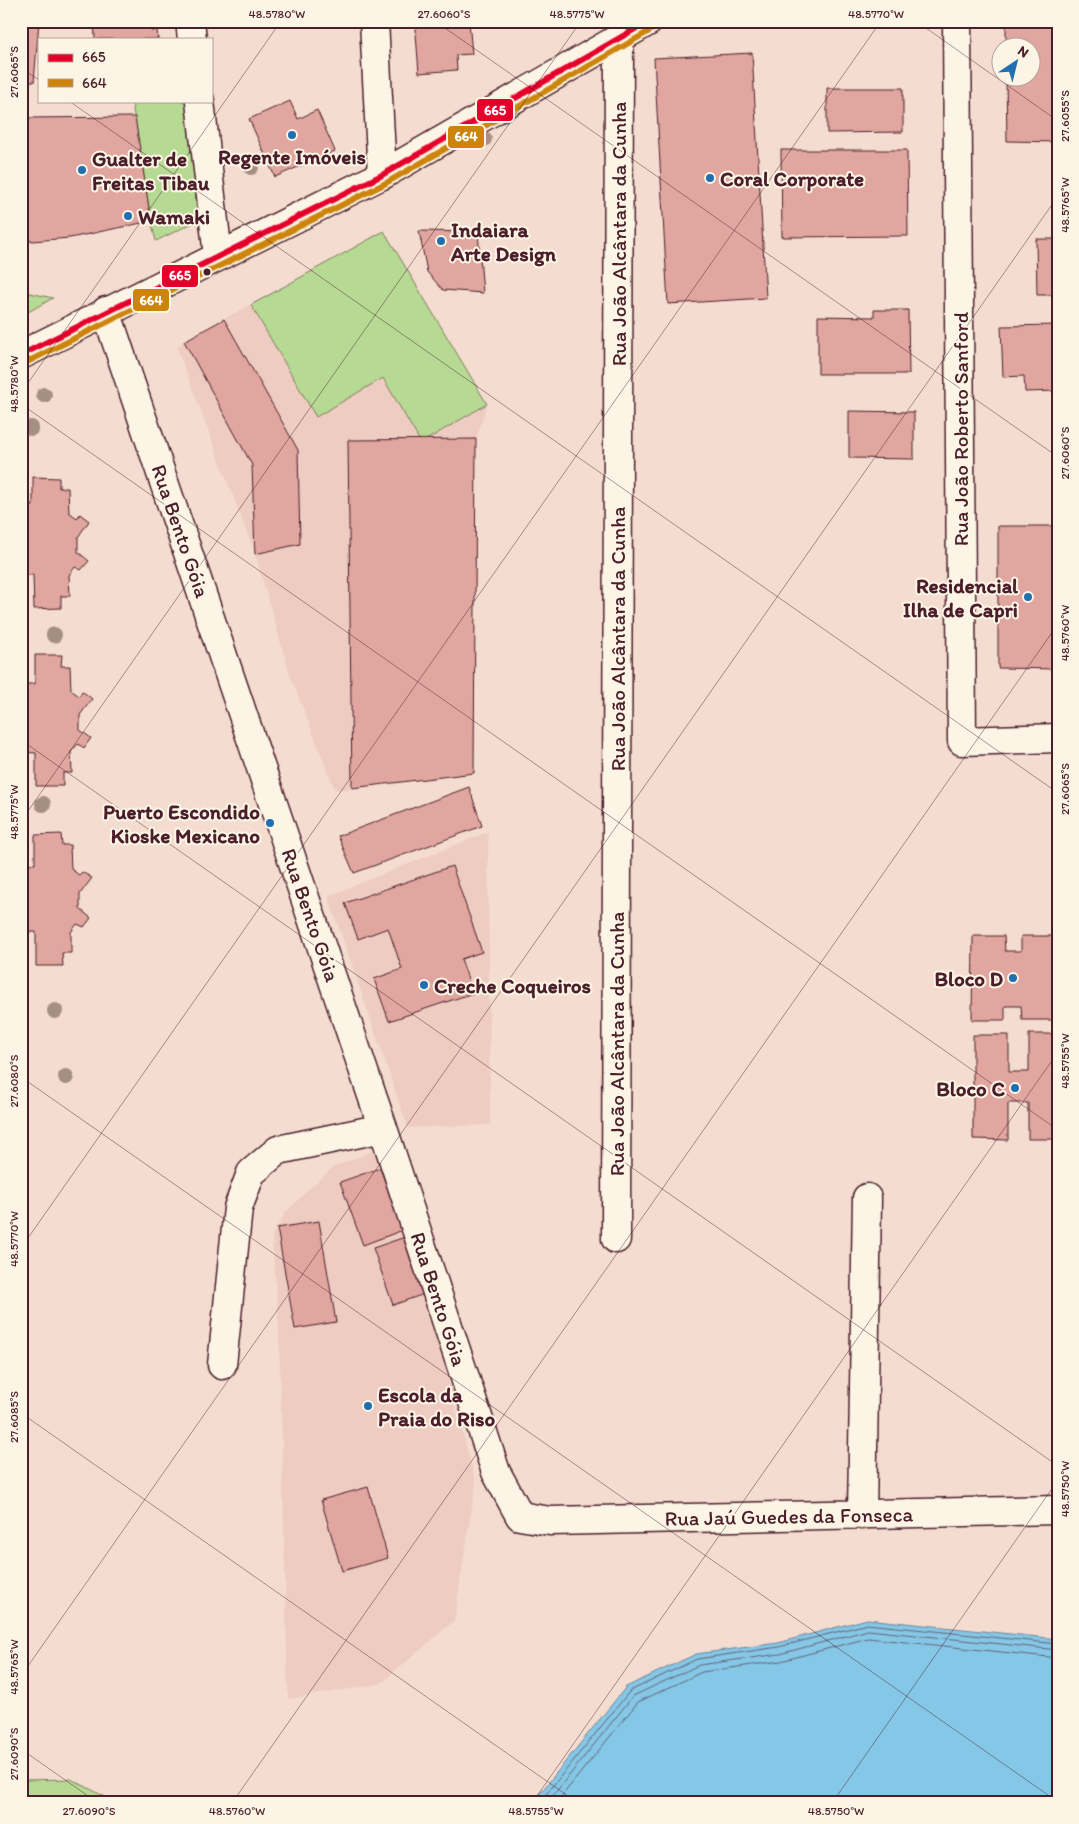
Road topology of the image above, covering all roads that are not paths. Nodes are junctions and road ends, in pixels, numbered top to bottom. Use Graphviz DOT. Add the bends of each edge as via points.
graph roads {
  1 [pos="190,21"];
  2 [pos="374,21"];
  3 [pos="649,21"];
  4 [pos="957,21"];
  5 [pos="192,38"];
  6 [pos="619,39"];
  7 [pos="200,102"];
  8 [pos="382,175"];
  9 [pos="218,256"];
  10 [pos="106,312"];
  11 [pos="21,355"];
  12 [pos="1058,738"];
  13 [pos="383,1128"];
  14 [pos="866,1198"];
  15 [pos="616,1239"];
  16 [pos="222,1365"];
  17 [pos="1058,1510"];
  18 [pos="862,1515"];
  19 [pos="520,1516"];
  1 -- 5 [label="street"];
  2 -- 8 [label="street"];
  3 -- 6 [label="street"];
  4 -- 12 [label="street, Rua João Roberto Sanford" via="962,741"];
  6 -- 8 [label="street"];
  6 -- 15 [label="street, Rua João Alcântara da Cunha"];
  7 -- 9 [label="street"];
  8 -- 9 [label="street"];
  9 -- 10 [label="street"];
  10 -- 11 [label="street"];
  10 -- 13 [label="street, Rua Bento Góia"];
  13 -- 16 [label="street" via="278,1150 250,1173 238,1208"];
  13 -- 19 [label="street, Rua Bento Góia" via="496,1472"];
  14 -- 18 [label="street"];
  17 -- 18 [label="street, Rua Jaú Guedes da Fonseca"];
  18 -- 19 [label="street, Rua Jaú Guedes da Fonseca" via="550,1521"];
}
